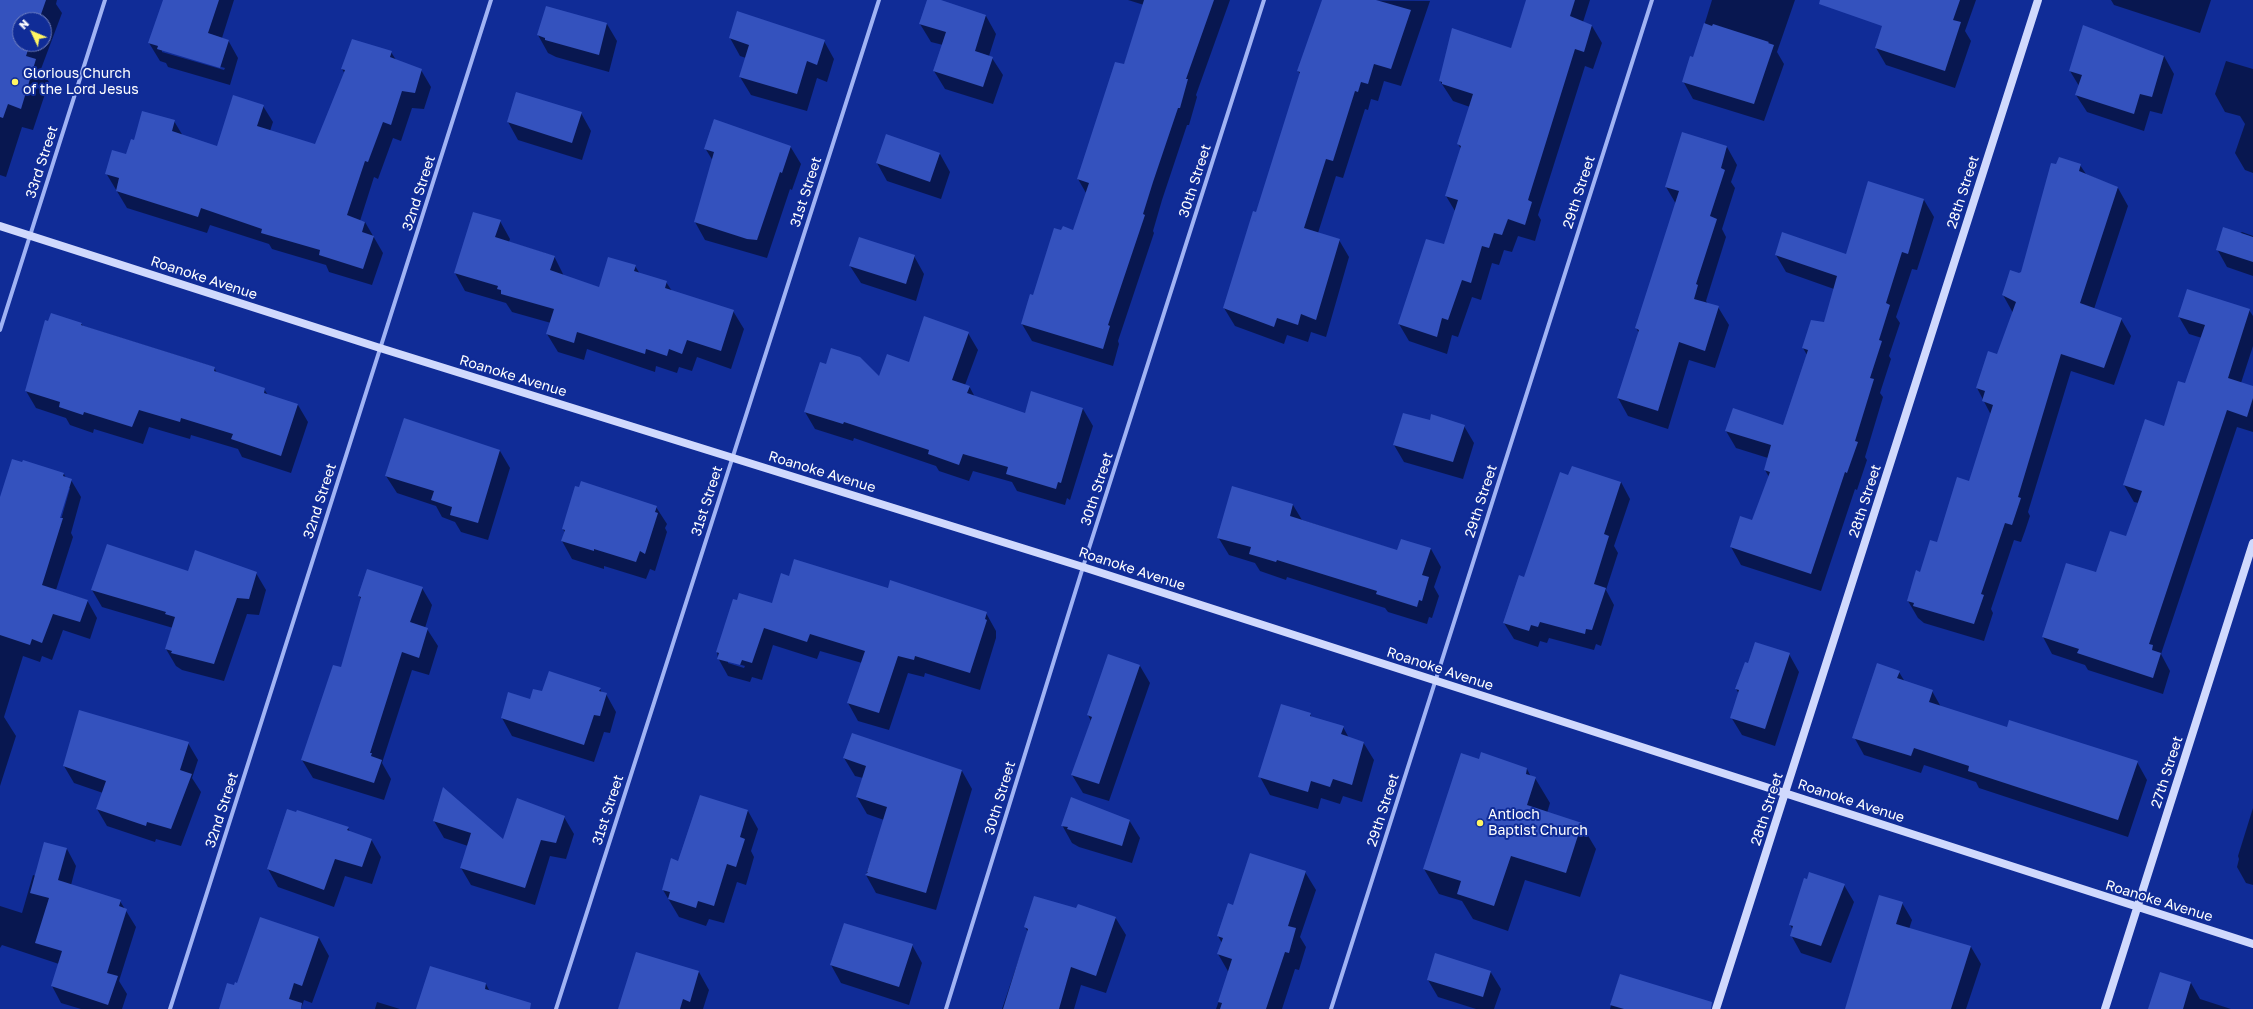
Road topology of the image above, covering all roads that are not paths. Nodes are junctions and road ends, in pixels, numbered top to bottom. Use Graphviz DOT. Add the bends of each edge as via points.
graph roads {
  1 [pos="105,0"];
  2 [pos="491,0"];
  3 [pos="879,0"];
  4 [pos="1264,0"];
  5 [pos="1652,0"];
  6 [pos="2038,0"];
  7 [pos="0,226"];
  8 [pos="30,236"];
  9 [pos="0,330"];
  10 [pos="380,348"];
  11 [pos="732,457"];
  12 [pos="2253,543"];
  13 [pos="1083,567"];
  14 [pos="1435,682"];
  15 [pos="1785,794"];
  16 [pos="2137,908"];
  17 [pos="2253,944"];
  18 [pos="170,1009"];
  19 [pos="556,1009"];
  20 [pos="946,1009"];
  21 [pos="1331,1009"];
  22 [pos="1716,1009"];
  23 [pos="2105,1009"];
  1 -- 8 [label="street, 33rd Street"];
  2 -- 10 [label="street, 32nd Street"];
  3 -- 11 [label="street, 31st Street"];
  4 -- 13 [label="street, 30th Street"];
  5 -- 14 [label="street, 29th Street"];
  6 -- 15 [label="street, 28th Street"];
  7 -- 8 [label="street, Roanoke Avenue"];
  8 -- 9 [label="street, 33rd Street"];
  8 -- 10 [label="street, Roanoke Avenue"];
  10 -- 11 [label="street, Roanoke Avenue"];
  10 -- 18 [label="street, 32nd Street"];
  11 -- 13 [label="street, Roanoke Avenue"];
  11 -- 19 [label="street, 31st Street"];
  12 -- 16 [label="street, 27th Street"];
  13 -- 14 [label="street, Roanoke Avenue"];
  13 -- 20 [label="street, 30th Street"];
  14 -- 15 [label="street, Roanoke Avenue"];
  14 -- 21 [label="street, 29th Street"];
  15 -- 16 [label="street, Roanoke Avenue"];
  15 -- 22 [label="street, 28th Street"];
  16 -- 17 [label="street, Roanoke Avenue"];
  16 -- 23 [label="street, 27th Street"];
}
